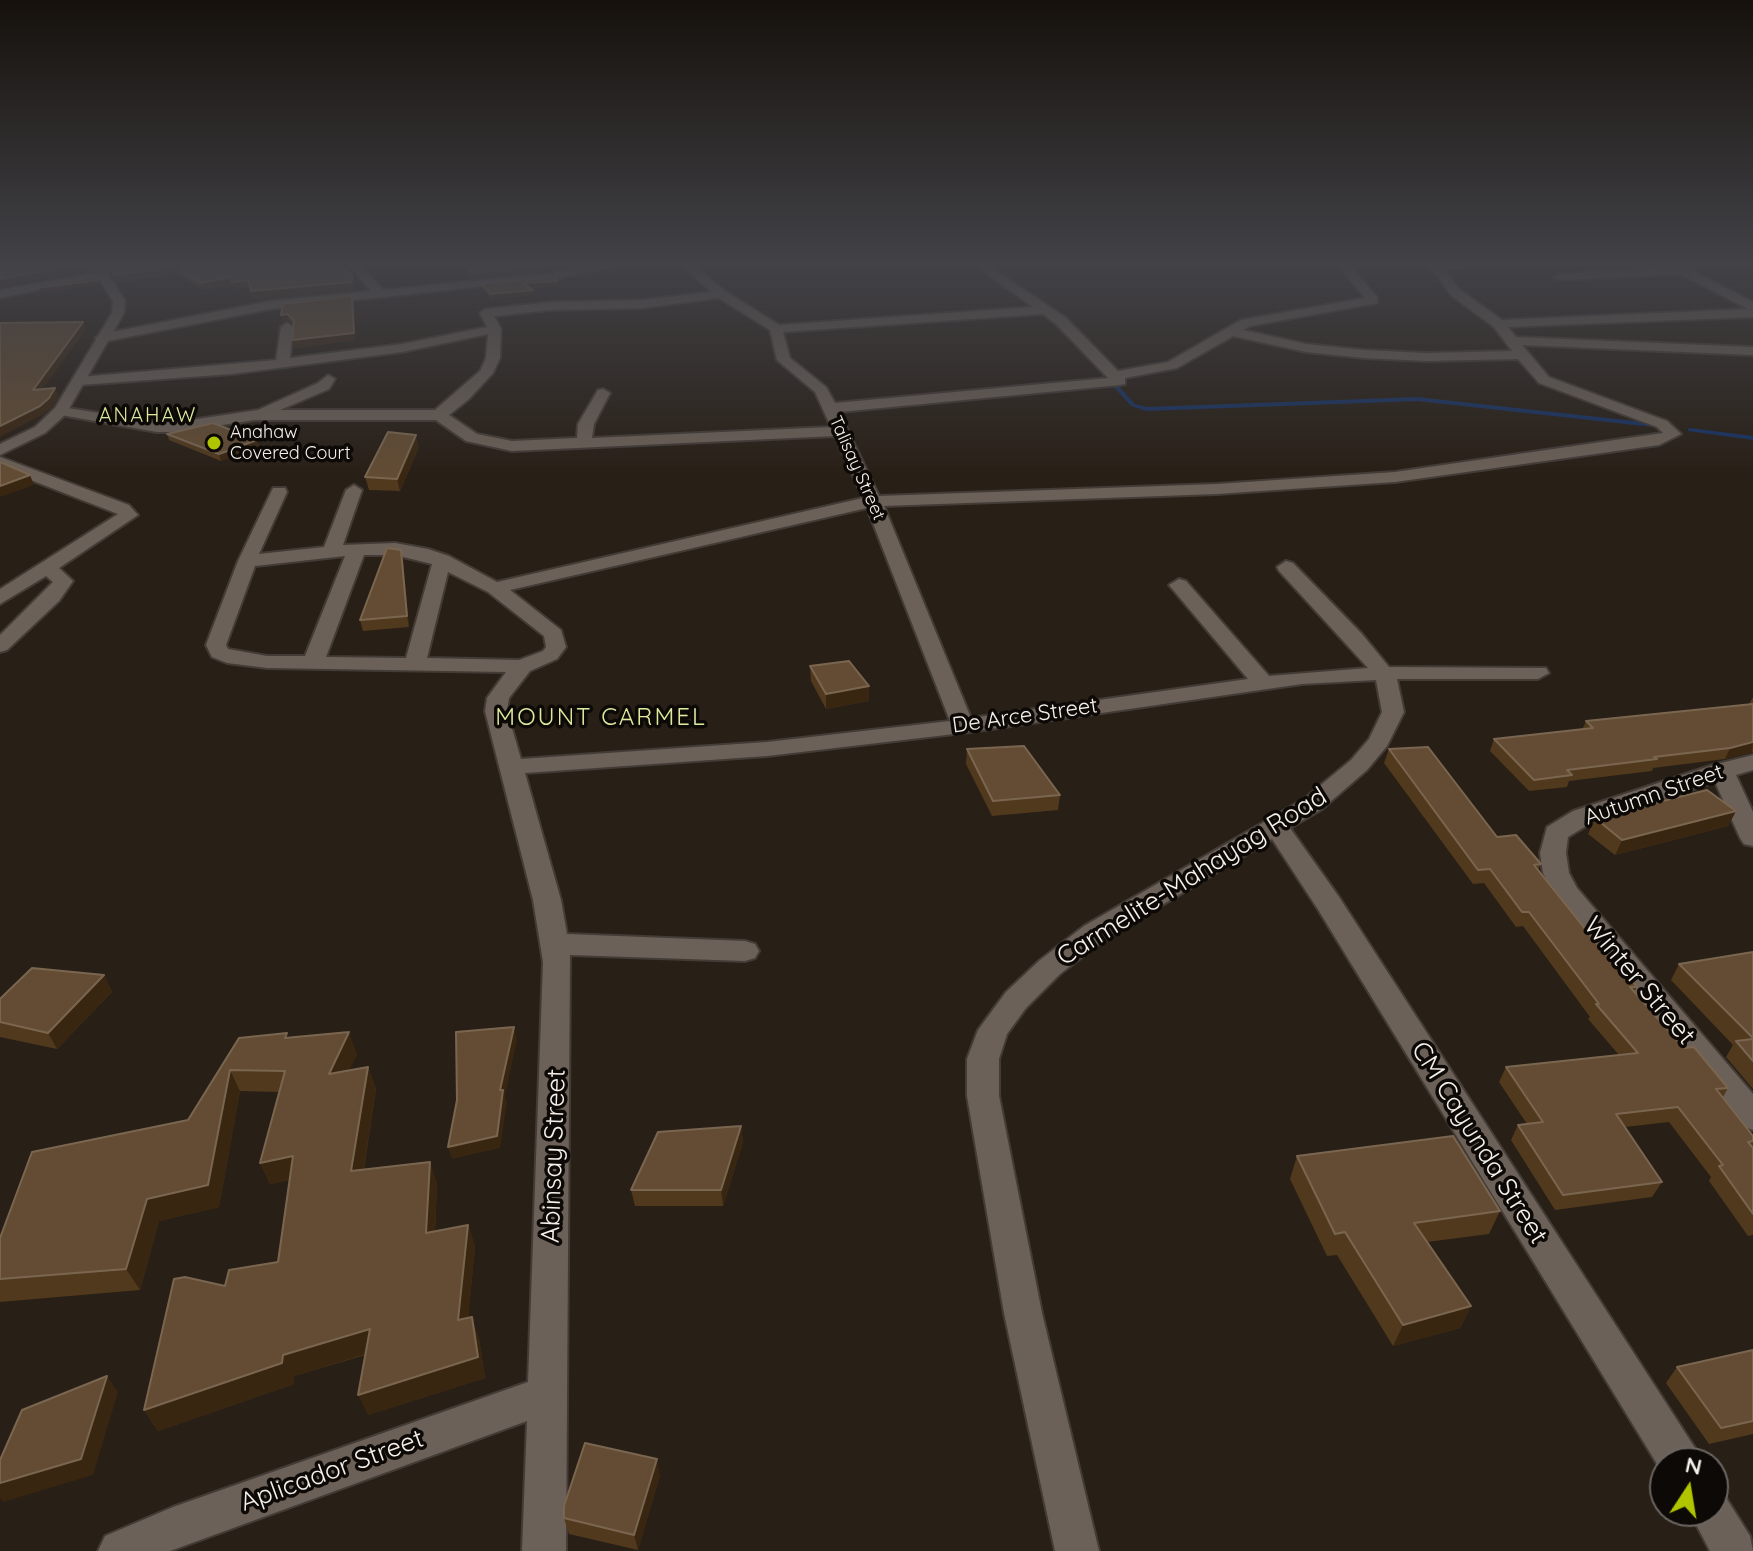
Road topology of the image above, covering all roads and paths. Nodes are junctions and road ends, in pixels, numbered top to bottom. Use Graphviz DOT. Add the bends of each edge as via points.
graph roads {
  1 [pos="110,336"];
  2 [pos="286,336"];
  3 [pos="459,336"];
  4 [pos="494,336"];
  5 [pos="778,336"];
  6 [pos="1074,336"];
  7 [pos="1219,336"];
  8 [pos="1253,336"];
  9 [pos="1508,336"];
  10 [pos="102,338"];
  11 [pos="1517,348"];
  12 [pos="1753,351"];
  13 [pos="283,363"];
  14 [pos="1117,378"];
  15 [pos="328,379"];
  16 [pos="80,381"];
  17 [pos="603,393"];
  18 [pos="830,408"];
  19 [pos="61,411"];
  20 [pos="254,415"];
  21 [pos="439,415"];
  22 [pos="842,431"];
  23 [pos="584,442"];
  24 [pos="0,450"];
  25 [pos="0,462"];
  26 [pos="354,490"];
  27 [pos="279,492"];
  28 [pos="873,501"];
  29 [pos="357,549"];
  30 [pos="332,551"];
  31 [pos="442,560"];
  32 [pos="247,561"];
  33 [pos="1286,567"];
  34 [pos="48,568"];
  35 [pos="1179,585"];
  36 [pos="495,588"];
  37 [pos="0,598"];
  38 [pos="0,646"];
  39 [pos="313,663"];
  40 [pos="415,664"];
  41 [pos="522,666"];
  42 [pos="1383,673"];
  43 [pos="1538,673"];
  44 [pos="1263,683"];
  45 [pos="963,726"];
  46 [pos="1753,762"];
  47 [pos="512,767"];
  48 [pos="1721,770"];
  49 [pos="1275,825"];
  50 [pos="1556,833"];
  51 [pos="1753,838"];
  52 [pos="554,944"];
  53 [pos="745,951"];
  54 [pos="1753,1117"];
  55 [pos="546,1395"];
  56 [pos="1670,1447"];
  57 [pos="1720,1527"];
  58 [pos="120,1551"];
  59 [pos="544,1551"];
  60 [pos="1077,1551"];
  61 [pos="1735,1551"];
  1 -- 10 [label="street"];
  2 -- 13 [label="street"];
  3 -- 13 [label="street"];
  4 -- 21 [label="street" via="486,373"];
  5 -- 18 [label="street, Talisay Street" via="784,360 821,390"];
  6 -- 14 [label="street"];
  7 -- 14 [label="street" via="1172,365"];
  8 -- 11 [label="street" via="1306,348 1426,357"];
  9 -- 11 [label="street"];
  10 -- 16 [label="street"];
  11 -- 12 [label="street"];
  11 -- 28 [label="street" via="1544,380 1662,424 1673,434 1395,477"];
  13 -- 16 [label="street"];
  14 -- 18 [label="street"];
  15 -- 20 [label="street" via="312,392"];
  16 -- 19 [label="street"];
  17 -- 23 [label="street" via="586,424"];
  18 -- 22 [label="street, Talisay Street"];
  19 -- 20 [label="street" via="157,427"];
  19 -- 24 [label="street" via="40,430"];
  20 -- 21 [label="street"];
  21 -- 23 [label="street" via="487,443"];
  22 -- 23 [label="street"];
  22 -- 28 [label="street, Talisay Street"];
  25 -- 34 [label="street" via="128,513"];
  26 -- 30 [label="street"];
  27 -- 32 [label="street"];
  28 -- 36 [label="street"];
  28 -- 45 [label="street, Talisay Street"];
  29 -- 30 [label="street"];
  29 -- 31 [label="street" via="403,550"];
  29 -- 39 [label="street"];
  30 -- 32 [label="street"];
  31 -- 36 [label="street"];
  31 -- 40 [label="street"];
  32 -- 39 [label="street" via="216,645 219,653 242,661"];
  33 -- 42 [label="street, Carmelite-Mahayag Road"];
  34 -- 37 [label="street"];
  34 -- 38 [label="street" via="63,581"];
  35 -- 44 [label="street"];
  36 -- 41 [label="street" via="557,638 550,655"];
  39 -- 40 [label="street"];
  40 -- 41 [label="street"];
  41 -- 47 [label="street, Abinsay Street" via="498,698 496,711"];
  42 -- 43 [label="street, De Arce Street"];
  42 -- 44 [label="street, De Arce Street"];
  42 -- 49 [label="street, Carmelite-Mahayag Road" via="1393,712 1379,741 1338,785"];
  44 -- 45 [label="street, De Arce Street"];
  45 -- 47 [label="street, De Arce Street" via="738,752"];
  46 -- 48 [label="street, Autumn Street"];
  47 -- 52 [label="street, Abinsay Street"];
  48 -- 50 [label="street, Autumn Street" via="1582,817"];
  48 -- 51 [label="street"];
  49 -- 56 [label="street, CM Cayunda Street"];
  49 -- 60 [label="street, Carmelite-Mahayag Road" via="1094,933 1050,967 993,1030 983,1059 983,1096 1023,1313"];
  50 -- 54 [label="street, Winter Street" via="1556,873 1566,893"];
  52 -- 53 [label="street"];
  52 -- 55 [label="street, Abinsay Street" via="558,1026"];
  55 -- 58 [label="street, Aplicador Street"];
  55 -- 59 [label="street, Abinsay Street"];
  57 -- 61 [label="street"];
}
